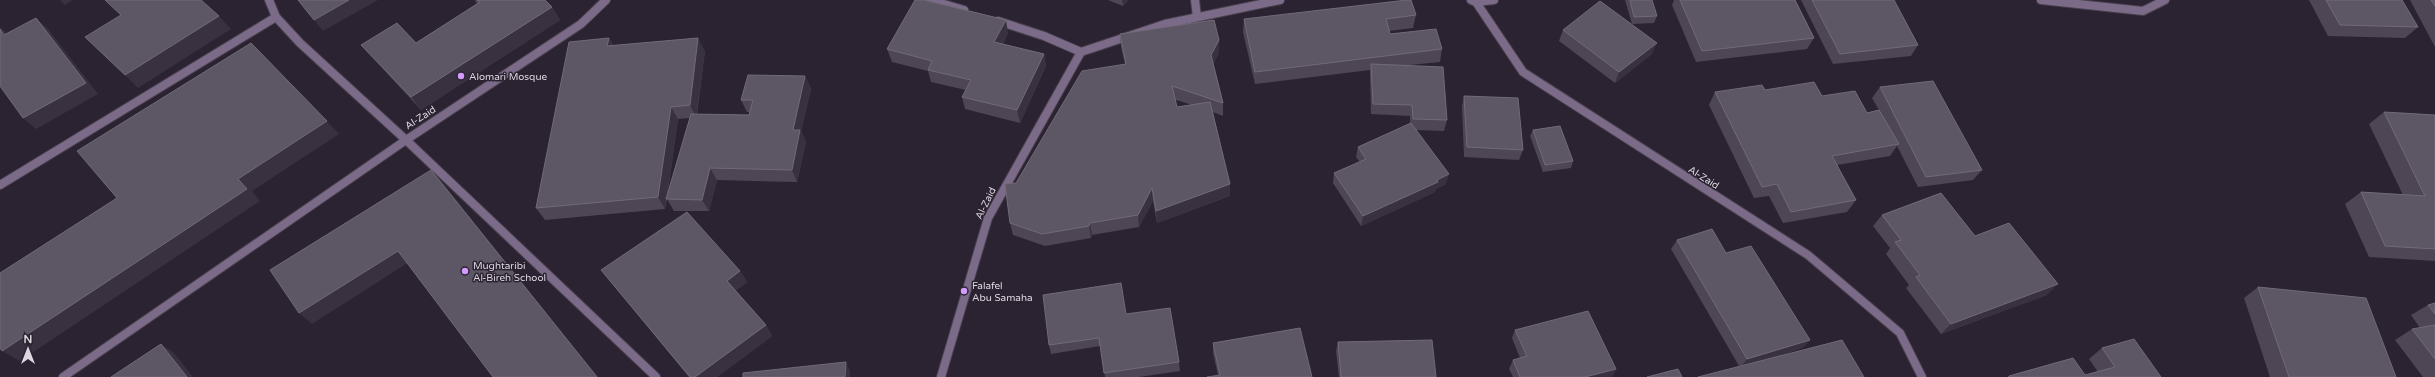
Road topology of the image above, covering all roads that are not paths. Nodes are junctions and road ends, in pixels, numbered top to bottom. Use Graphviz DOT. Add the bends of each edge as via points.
graph roads {
  1 [pos="269,0"];
  2 [pos="606,0"];
  3 [pos="930,0"];
  4 [pos="1195,0"];
  5 [pos="1280,0"];
  6 [pos="1494,0"];
  7 [pos="2041,0"];
  8 [pos="2165,0"];
  9 [pos="1473,1"];
  10 [pos="970,12"];
  11 [pos="276,17"];
  12 [pos="1197,17"];
  13 [pos="992,19"];
  14 [pos="1081,52"];
  15 [pos="406,140"];
  16 [pos="0,184"];
  17 [pos="63,377"];
  18 [pos="656,377"];
  19 [pos="941,377"];
  20 [pos="1922,377"];
  1 -- 11 [label="street, Al-Zaid"];
  2 -- 15 [label="street, Al-Zaid" via="581,24"];
  3 -- 10 [label="street"];
  4 -- 12 [label="street"];
  5 -- 12 [label="street"];
  6 -- 9 [label="street"];
  7 -- 8 [label="street" via="2143,11"];
  9 -- 20 [label="street, Al-Zaid" via="1523,72 1808,255 1900,333"];
  11 -- 15 [label="street, Al-Zaid" via="300,43"];
  11 -- 16 [label="street"];
  12 -- 14 [label="street" via="1165,24"];
  13 -- 14 [label="street" via="1044,36"];
  14 -- 19 [label="street, Al-Zaid" via="988,218"];
  15 -- 17 [label="street"];
  15 -- 18 [label="street"];
}
